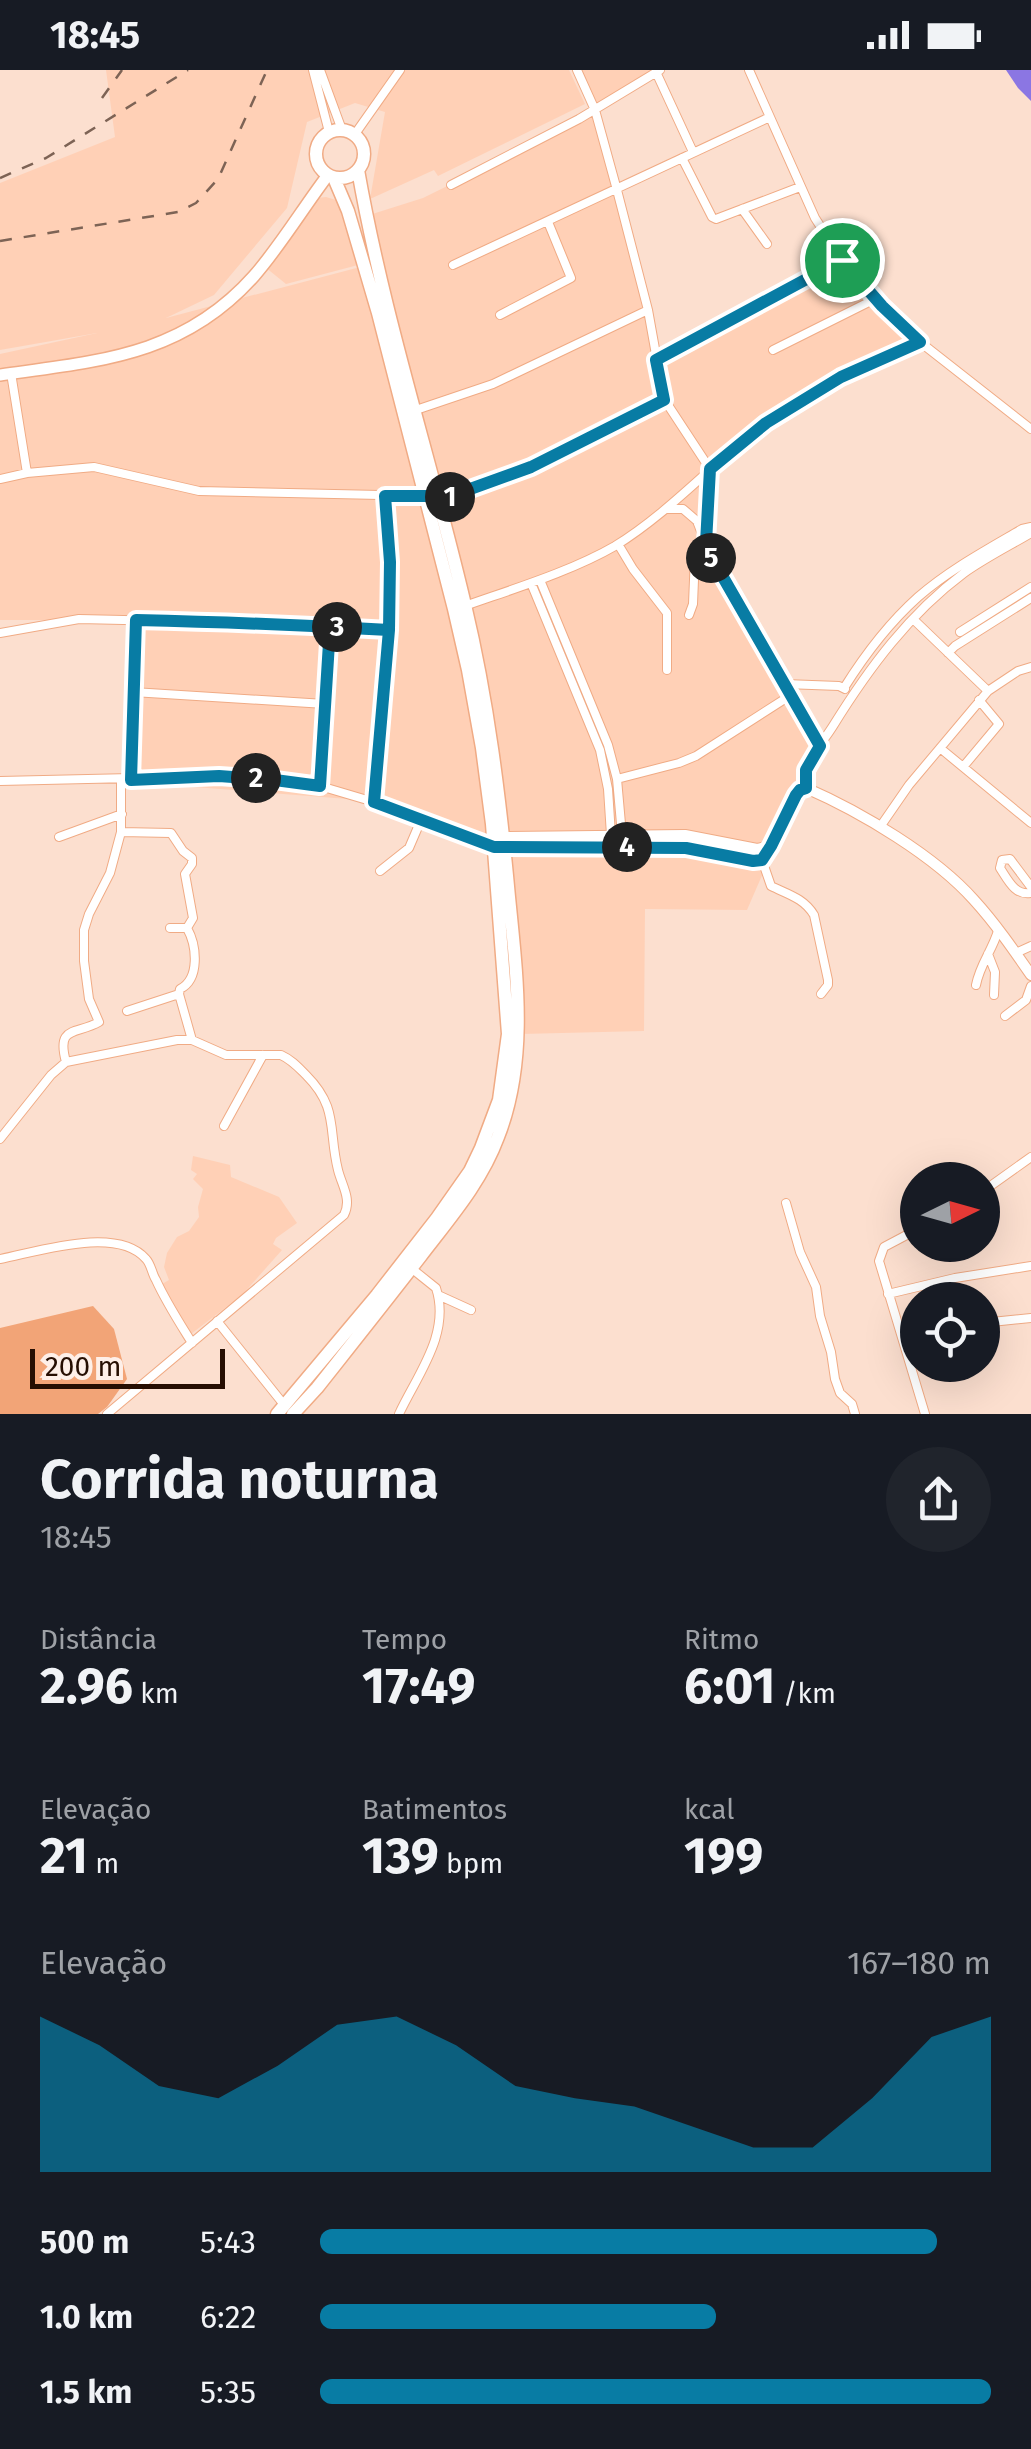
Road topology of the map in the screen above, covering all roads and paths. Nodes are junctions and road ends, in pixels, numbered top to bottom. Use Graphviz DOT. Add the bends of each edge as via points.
graph roads {
  1 [pos="317,70"];
  2 [pos="400,70"];
  3 [pos="577,70"];
  4 [pos="749,70"];
  5 [pos="658,71"];
  6 [pos="594,110"];
  7 [pos="770,117"];
  8 [pos="342,132"];
  9 [pos="693,152"];
  10 [pos="682,158"];
  11 [pos="358,170"];
  12 [pos="331,177"];
  13 [pos="451,185"];
  14 [pos="800,186"];
  15 [pos="618,190"];
  16 [pos="742,209"];
  17 [pos="548,222"];
  18 [pos="767,244"];
  19 [pos="842,260"];
  20 [pos="453,265"];
  21 [pos="875,299"];
  22 [pos="648,310"];
  23 [pos="383,312"];
  24 [pos="500,314"];
  25 [pos="920,342"];
  26 [pos="773,350"];
  27 [pos="656,360"];
  28 [pos="6,374"];
  29 [pos="664,400"];
  30 [pos="414,411"];
  31 [pos="1031,429"];
  32 [pos="710,469"];
  33 [pos="28,473"];
  34 [pos="0,479"];
  35 [pos="385,496"];
  36 [pos="432,498"];
  37 [pos="667,509"];
  38 [pos="1031,530"];
  39 [pos="706,543"];
  40 [pos="618,544"];
  41 [pos="535,581"];
  42 [pos="1031,588"];
  43 [pos="1031,598"];
  44 [pos="460,607"];
  45 [pos="689,615"];
  46 [pos="913,618"];
  47 [pos="136,620"];
  48 [pos="330,627"];
  49 [pos="389,630"];
  50 [pos="960,632"];
  51 [pos="0,633"];
  52 [pos="948,653"];
  53 [pos="1031,666"];
  54 [pos="668,670"];
  55 [pos="784,684"];
  56 [pos="844,688"];
  57 [pos="988,691"];
  58 [pos="133,692"];
  59 [pos="790,695"];
  60 [pos="852,695"];
  61 [pos="979,700"];
  62 [pos="325,704"];
  63 [pos="820,746"];
  64 [pos="940,748"];
  65 [pos="963,767"];
  66 [pos="617,779"];
  67 [pos="126,780"];
  68 [pos="0,781"];
  69 [pos="320,786"];
  70 [pos="806,788"];
  71 [pos="374,802"];
  72 [pos="122,814"];
  73 [pos="421,820"];
  74 [pos="1031,823"];
  75 [pos="880,827"];
  76 [pos="121,832"];
  77 [pos="616,835"];
  78 [pos="60,838"];
  79 [pos="499,842"];
  80 [pos="771,846"];
  81 [pos="762,860"];
  82 [pos="380,872"];
  83 [pos="1031,890"];
  84 [pos="170,928"];
  85 [pos="187,928"];
  86 [pos="998,931"];
  87 [pos="1031,946"];
  88 [pos="1016,953"];
  89 [pos="988,954"];
  90 [pos="1031,974"];
  91 [pos="976,985"];
  92 [pos="1031,986"];
  93 [pos="179,994"];
  94 [pos="821,994"];
  95 [pos="994,996"];
  96 [pos="126,1011"];
  97 [pos="1004,1016"];
  98 [pos="192,1040"];
  99 [pos="263,1056"];
  100 [pos="66,1062"];
  101 [pos="224,1126"];
  102 [pos="0,1138"];
  103 [pos="1031,1157"];
  104 [pos="1000,1179"];
  105 [pos="786,1203"];
  106 [pos="900,1239"];
  107 [pos="0,1259"];
  108 [pos="1031,1266"];
  109 [pos="411,1268"];
  110 [pos="888,1294"];
  111 [pos="438,1295"];
  112 [pos="471,1310"];
  113 [pos="1031,1318"];
  114 [pos="1000,1321"];
  115 [pos="216,1322"];
  116 [pos="900,1327"];
  117 [pos="192,1342"];
  118 [pos="916,1382"];
  119 [pos="285,1411"];
  120 [pos="108,1414"];
  121 [pos="400,1414"];
  122 [pos="855,1414"];
  123 [pos="925,1414"];
  1 -- 8 [label="street"];
  2 -- 8 [label="street"];
  3 -- 6 [label="street"];
  4 -- 7 [label="street"];
  5 -- 6 [label="street"];
  5 -- 9 [label="street"];
  6 -- 13 [label="street"];
  6 -- 15 [label="street"];
  7 -- 9 [label="street"];
  7 -- 14 [label="street"];
  8 -- 11 [label="main road" via="364,150"];
  8 -- 12 [label="main road" via="318,142 320,169"];
  9 -- 10 [label="street"];
  10 -- 15 [label="street"];
  10 -- 16 [label="street" via="712,216"];
  11 -- 12 [label="main road"];
  11 -- 23 [label="main road"];
  12 -- 23 [label="main road"];
  12 -- 28 [label="main road" via="249,281 182,334 132,353"];
  14 -- 16 [label="street"];
  14 -- 19 [label="street"];
  15 -- 17 [label="street"];
  15 -- 22 [label="street"];
  16 -- 18 [label="street"];
  17 -- 20 [label="street"];
  17 -- 24 [label="street" via="570,278"];
  19 -- 21 [label="street"];
  19 -- 27 [label="street"];
  21 -- 25 [label="street"];
  21 -- 26 [label="street"];
  22 -- 27 [label="street"];
  22 -- 30 [label="street" via="493,384"];
  23 -- 30 [label="main road"];
  23 -- 36 [label="main road"];
  25 -- 31 [label="street"];
  25 -- 32 [label="street" via="796,404"];
  27 -- 29 [label="street"];
  28 -- 33 [label="street"];
  29 -- 32 [label="street"];
  29 -- 36 [label="street" via="531,467"];
  30 -- 36 [label="main road"];
  32 -- 37 [label="street"];
  32 -- 39 [label="street"];
  33 -- 34 [label="street"];
  33 -- 35 [label="street" via="94,467 199,491"];
  35 -- 36 [label="street"];
  35 -- 49 [label="street"];
  36 -- 44 [label="main road"];
  37 -- 39 [label="street" via="693,516"];
  37 -- 40 [label="street"];
  38 -- 46 [label="street" via="965,572"];
  38 -- 56 [label="street" via="968,560 916,598"];
  39 -- 45 [label="street" via="694,558"];
  39 -- 55 [label="street"];
  40 -- 41 [label="street"];
  40 -- 54 [label="street" via="667,613"];
  41 -- 44 [label="street"];
  41 -- 66 [label="street"];
  41 -- 77 [label="street" via="600,750"];
  42 -- 50 [label="street"];
  43 -- 52 [label="street"];
  44 -- 79 [label="main road"];
  46 -- 52 [label="street"];
  46 -- 60 [label="street"];
  47 -- 48 [label="street"];
  47 -- 51 [label="street" via="79,619"];
  47 -- 58 [label="street"];
  48 -- 49 [label="street"];
  48 -- 62 [label="street"];
  49 -- 71 [label="street"];
  52 -- 57 [label="street"];
  53 -- 57 [label="street"];
  55 -- 56 [label="street"];
  55 -- 59 [label="street"];
  56 -- 60 [label="street"];
  57 -- 61 [label="street"];
  58 -- 62 [label="street"];
  58 -- 67 [label="street"];
  59 -- 63 [label="street"];
  59 -- 66 [label="street" via="696,756"];
  60 -- 63 [label="street"];
  61 -- 64 [label="street"];
  61 -- 65 [label="street" via="999,724"];
  62 -- 69 [label="street"];
  63 -- 70 [label="street" via="806,770"];
  64 -- 65 [label="street"];
  64 -- 75 [label="street"];
  65 -- 74 [label="street"];
  66 -- 77 [label="street"];
  67 -- 68 [label="street"];
  67 -- 69 [label="street" via="219,776"];
  67 -- 72 [label="street"];
  69 -- 71 [label="street"];
  70 -- 75 [label="street"];
  70 -- 80 [label="street"];
  71 -- 73 [label="street"];
  72 -- 76 [label="street"];
  72 -- 78 [label="street"];
  73 -- 79 [label="street"];
  73 -- 82 [label="street" via="409,848"];
  75 -- 86 [label="street" via="972,897"];
  76 -- 85 [label="street" via="171,833 192,858 185,874 192,918"];
  76 -- 100 [label="street" via="84,930 86,982 98,1022 63,1038"];
  77 -- 79 [label="street"];
  77 -- 80 [label="street"];
  79 -- 81 [label="street" via="686,848"];
  79 -- 109 [label="main road" via="519,1031 510,1101 483,1170"];
  79 -- 119 [label="main road" via="508,1016 504,1076 491,1124 452,1198"];
  80 -- 81 [label="street"];
  81 -- 94 [label="street" via="770,886 798,898 814,915 828,983"];
  83 -- 83 [label="street" via="1018,892 1000,868 1002,860 1010,859"];
  84 -- 85 [label="street"];
  85 -- 93 [label="street" via="192,979"];
  86 -- 88 [label="street"];
  86 -- 89 [label="street"];
  87 -- 88 [label="street"];
  88 -- 90 [label="street"];
  89 -- 91 [label="street"];
  89 -- 95 [label="street"];
  92 -- 97 [label="street" via="1026,1000"];
  93 -- 96 [label="street"];
  93 -- 98 [label="street"];
  98 -- 99 [label="street" via="220,1054"];
  98 -- 100 [label="street"];
  99 -- 101 [label="street"];
  99 -- 115 [label="street" via="292,1061 329,1107 347,1210"];
  100 -- 102 [label="street"];
  103 -- 104 [label="street"];
  105 -- 122 [label="street" via="816,1286 835,1379"];
  106 -- 110 [label="street" via="880,1254"];
  107 -- 117 [label="street" via="89,1241 126,1247 148,1262"];
  108 -- 110 [label="street"];
  109 -- 111 [label="street"];
  109 -- 119 [label="main road" via="317,1388"];
  110 -- 116 [label="street"];
  111 -- 112 [label="street"];
  111 -- 121 [label="street" via="438,1330"];
  113 -- 114 [label="street"];
  115 -- 117 [label="street"];
  115 -- 119 [label="street"];
  117 -- 120 [label="street"];
  118 -- 123 [label="street"];
}
